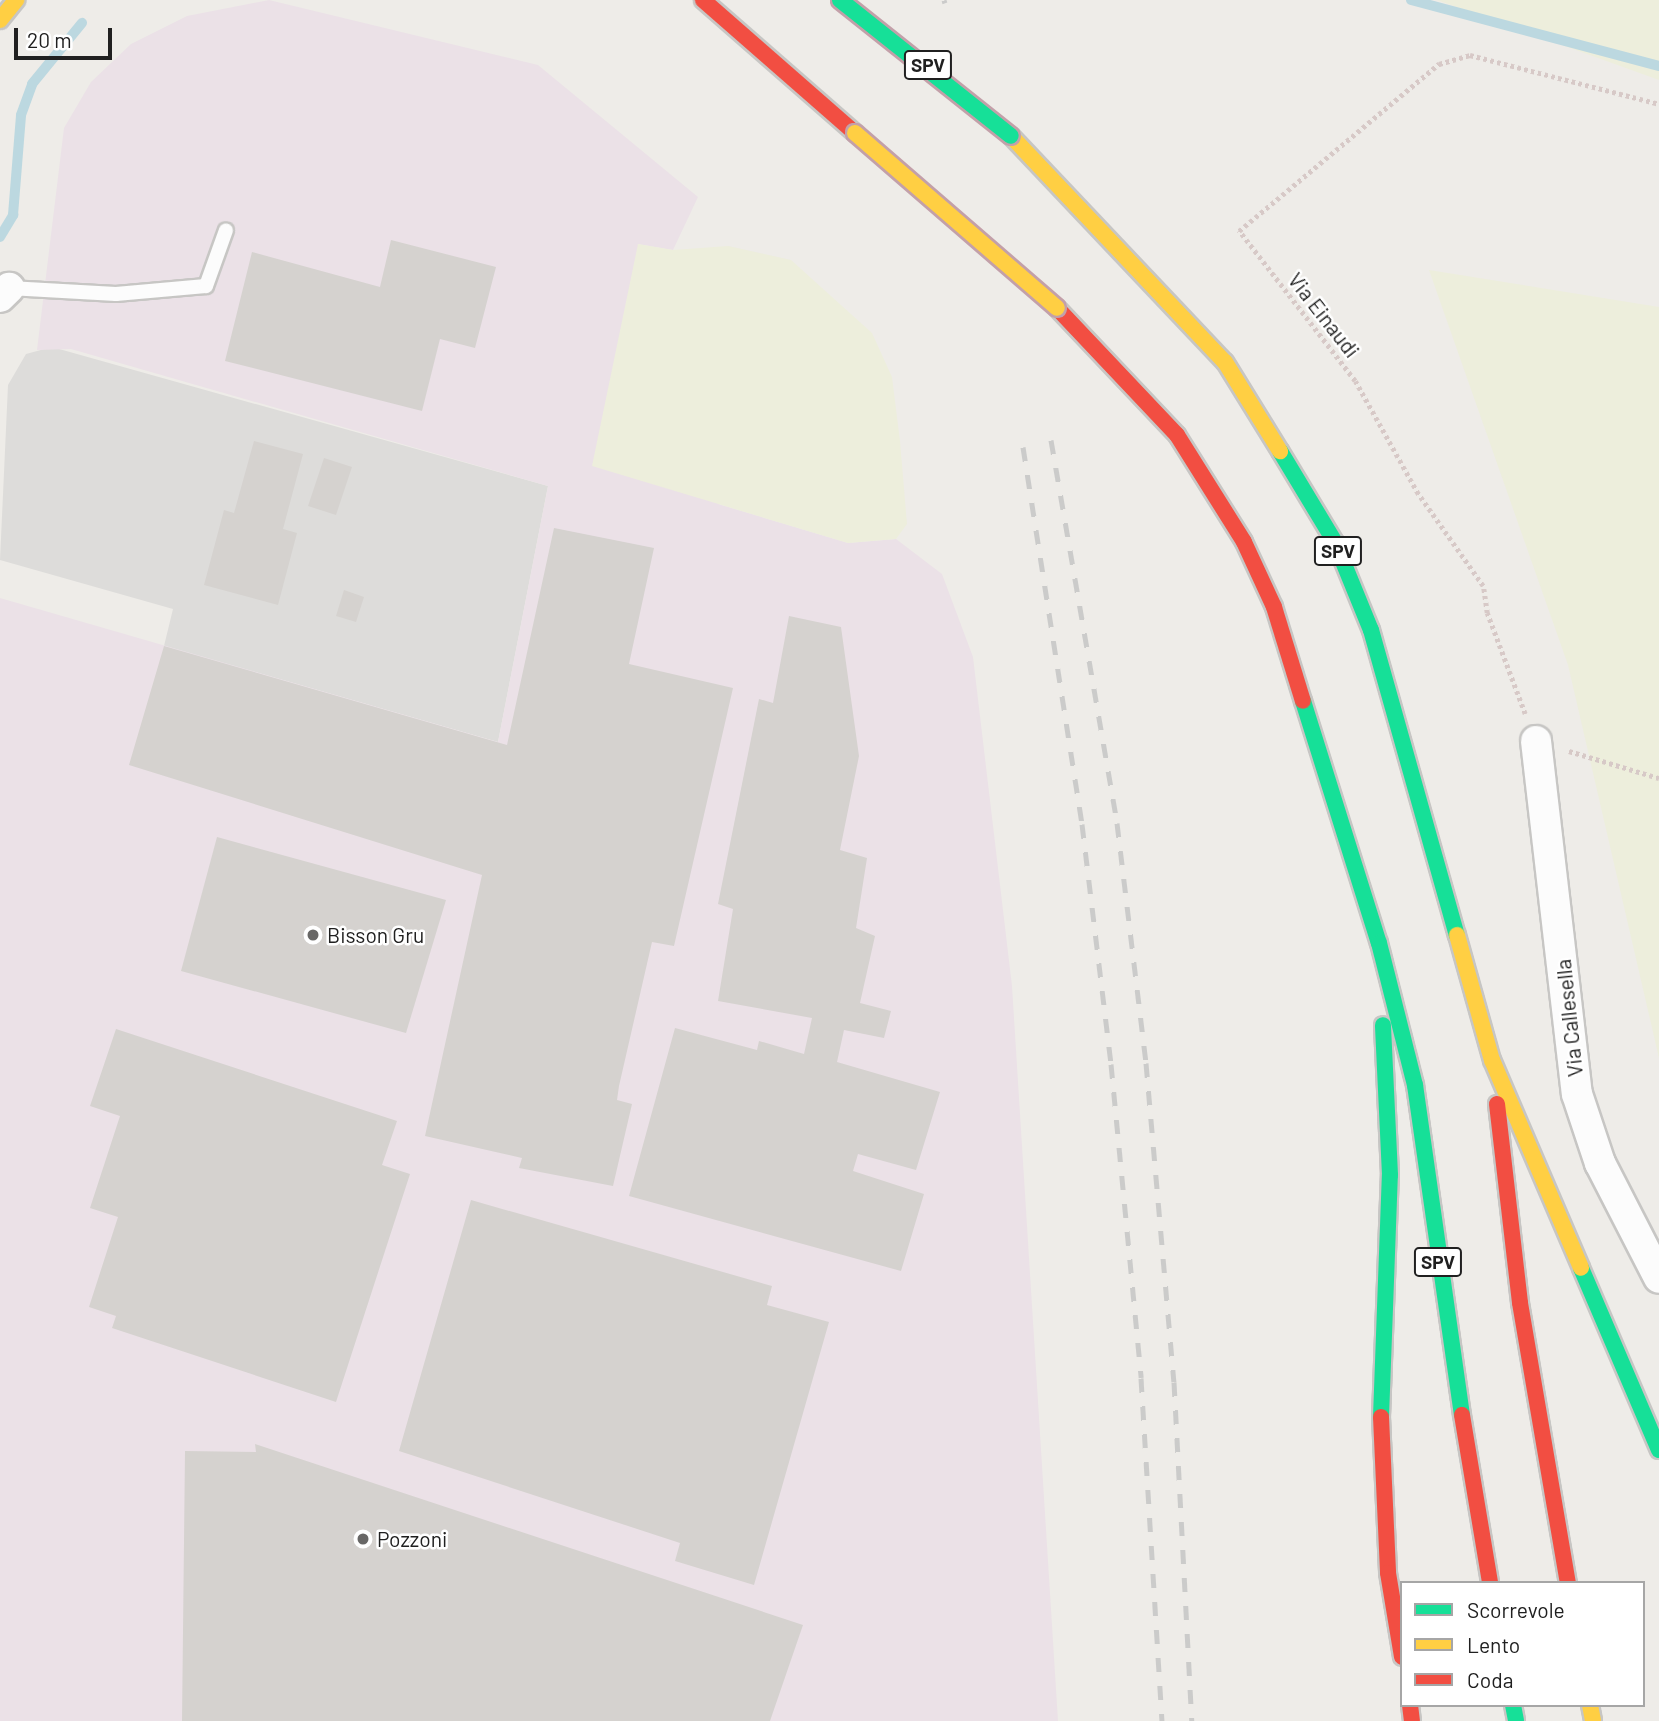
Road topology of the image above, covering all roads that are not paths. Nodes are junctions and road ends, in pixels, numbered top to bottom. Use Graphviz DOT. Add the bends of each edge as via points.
graph roads {
  1 [pos="16,0"];
  2 [pos="702,0"];
  3 [pos="840,0"];
  4 [pos="0,20"];
  5 [pos="226,230"];
  6 [pos="4,293"];
  7 [pos="1535,741"];
  8 [pos="1378,943"];
  9 [pos="1492,1060"];
  10 [pos="1659,1278"];
  11 [pos="1659,1450"];
  12 [pos="1490,1581"];
  13 [pos="1568,1581"];
  14 [pos="1400,1645"];
  1 -- 4 [label="highway"];
  2 -- 8 [label="highway, SPV, bridge" via="1057,308 1177,435 1244,542 1274,607"];
  3 -- 9 [label="highway, SPV, bridge" via="1011,136 1225,362 1335,541 1371,630"];
  5 -- 6 [label="lane" via="206,286 116,294"];
  7 -- 10 [label="street, Via Callesella" via="1577,1094 1600,1163"];
  8 -- 12 [label="highway, SPV" via="1415,1085 1443,1299"];
  8 -- 14 [label="highway" via="1390,1174 1381,1430 1388,1573"];
  9 -- 11 [label="highway"];
  9 -- 13 [label="highway, SPV" via="1520,1303"];
}
